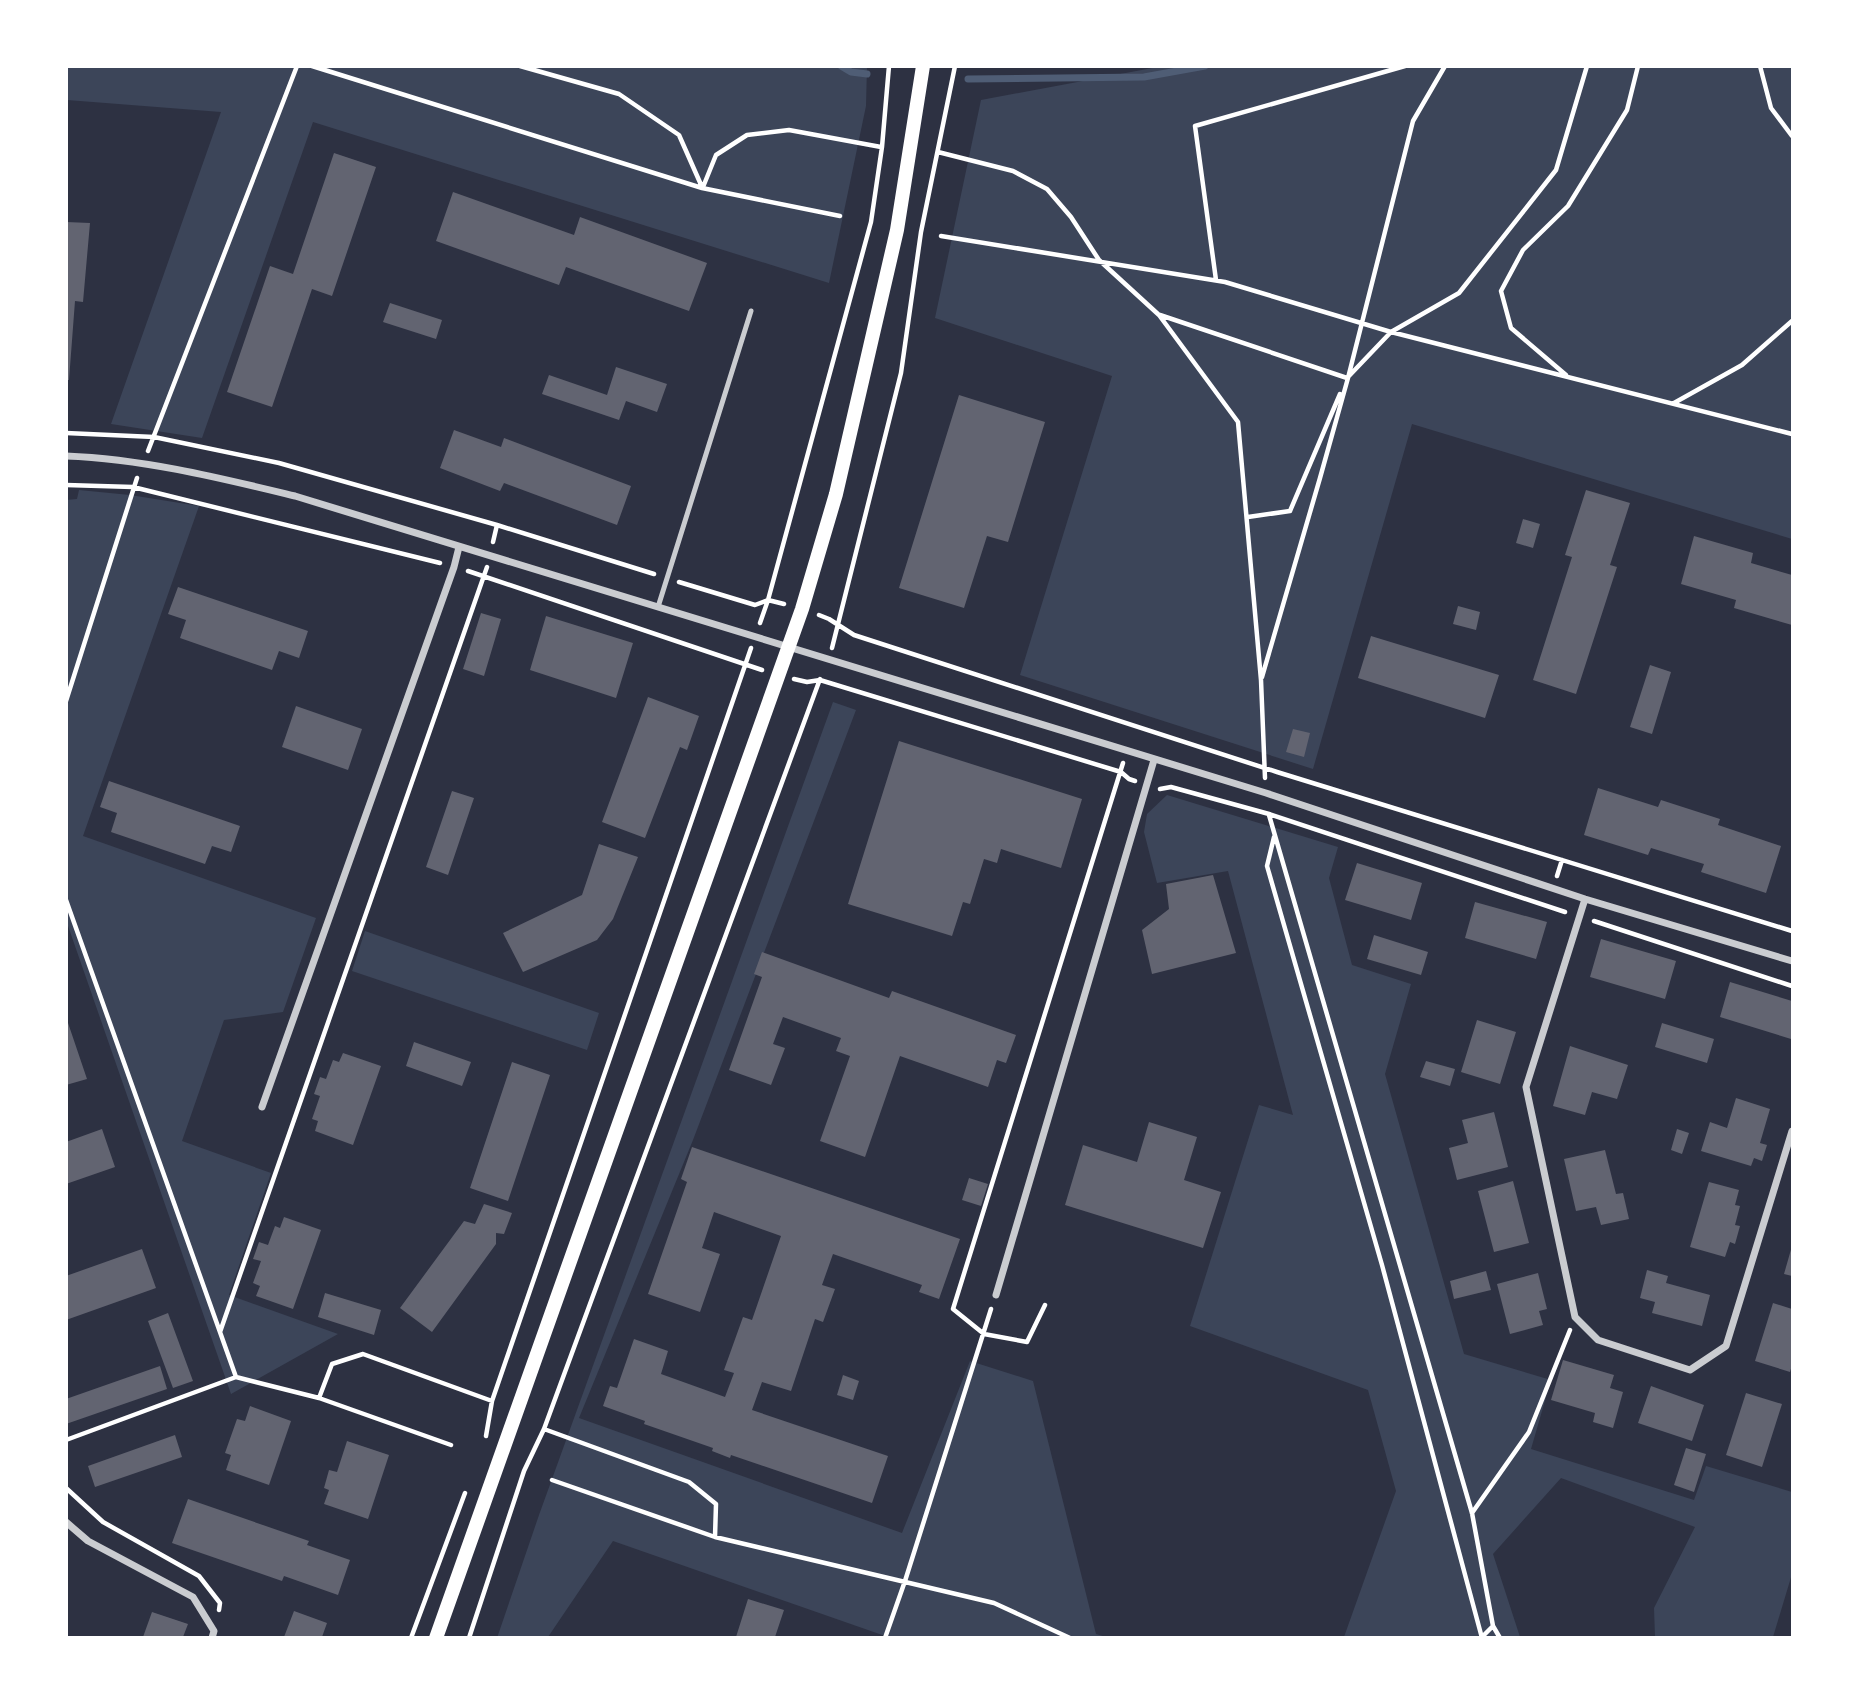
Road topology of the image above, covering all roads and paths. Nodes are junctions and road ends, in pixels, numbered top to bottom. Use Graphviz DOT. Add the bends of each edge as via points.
graph roads {
  1 [pos="297,66"];
  2 [pos="312,66"];
  3 [pos="520,66"];
  4 [pos="889,66"];
  5 [pos="923,66"];
  6 [pos="955,66"];
  7 [pos="1405,66"];
  8 [pos="1445,66"];
  9 [pos="1587,66"];
  10 [pos="1638,66"];
  11 [pos="1760,66"];
  12 [pos="1793,136"];
  13 [pos="882,147"];
  14 [pos="938,152"];
  15 [pos="702,188"];
  16 [pos="840,216"];
  17 [pos="941,236"];
  18 [pos="1099,260"];
  19 [pos="1216,280"];
  20 [pos="751,311"];
  21 [pos="1159,315"];
  22 [pos="1793,321"];
  23 [pos="1361,323"];
  24 [pos="1391,332"];
  25 [pos="1569,377"];
  26 [pos="1348,378"];
  27 [pos="1673,404"];
  28 [pos="66,433"];
  29 [pos="1793,434"];
  30 [pos="154,438"];
  31 [pos="66,456"];
  32 [pos="143,463"];
  33 [pos="66,485"];
  34 [pos="133,487"];
  35 [pos="1247,517"];
  36 [pos="497,525"];
  37 [pos="459,547"];
  38 [pos="490,557"];
  39 [pos="454,566"];
  40 [pos="484,577"];
  41 [pos="666,578"];
  42 [pos="768,600"];
  43 [pos="658,607"];
  44 [pos="802,609"];
  45 [pos="838,626"];
  46 [pos="756,636"];
  47 [pos="789,646"];
  48 [pos="828,660"];
  49 [pos="745,666"];
  50 [pos="779,675"];
  51 [pos="820,680"];
  52 [pos="1261,680"];
  53 [pos="66,701"];
  54 [pos="1135,725"];
  55 [pos="1126,752"];
  56 [pos="1154,760"];
  57 [pos="1265,768"];
  58 [pos="1121,772"];
  59 [pos="1147,785"];
  60 [pos="1266,793"];
  61 [pos="1269,814"];
  62 [pos="1275,836"];
  63 [pos="1585,899"];
  64 [pos="66,900"];
  65 [pos="1579,917"];
  66 [pos="1793,931"];
  67 [pos="1793,961"];
  68 [pos="1793,986"];
  69 [pos="262,1107"];
  70 [pos="1793,1131"];
  71 [pos="996,1295"];
  72 [pos="1045,1305"];
  73 [pos="1575,1317"];
  74 [pos="220,1332"];
  75 [pos="984,1334"];
  76 [pos="236,1377"];
  77 [pos="319,1398"];
  78 [pos="492,1401"];
  79 [pos="544,1429"];
  80 [pos="486,1437"];
  81 [pos="66,1440"];
  82 [pos="451,1444"];
  83 [pos="552,1480"];
  84 [pos="467,1487"];
  85 [pos="66,1488"];
  86 [pos="1472,1513"];
  87 [pos="66,1522"];
  88 [pos="715,1537"];
  89 [pos="905,1581"];
  90 [pos="1493,1626"];
  91 [pos="213,1634"];
  92 [pos="411,1637"];
  93 [pos="436,1637"];
  94 [pos="469,1637"];
  95 [pos="885,1637"];
  96 [pos="1070,1637"];
  97 [pos="1482,1637"];
  98 [pos="1500,1637"];
  1 -- 30 [label="path"];
  2 -- 15 [label="path"];
  3 -- 15 [label="path" via="619,94 679,135"];
  4 -- 13 [label="path"];
  5 -- 44 [label="main road" via="897,230 836,494"];
  6 -- 14 [label="path"];
  7 -- 19 [label="path" via="1195,126"];
  8 -- 23 [label="path" via="1413,121"];
  9 -- 24 [label="path" via="1556,170 1459,293"];
  10 -- 25 [label="path" via="1627,110 1567,206 1523,250 1501,291 1511,328"];
  11 -- 12 [label="path" via="1771,108"];
  13 -- 15 [label="path" via="789,130 747,135 716,155"];
  13 -- 42 [label="path" via="871,222"];
  14 -- 18 [label="path" via="1013,172 1047,189"];
  14 -- 45 [label="path" via="921,232 901,373"];
  15 -- 16 [label="path"];
  17 -- 18 [label="path"];
  18 -- 19 [label="path"];
  18 -- 21 [label="path"];
  19 -- 23 [label="path"];
  20 -- 41 [label="lane"];
  21 -- 26 [label="path"];
  21 -- 35 [label="path" via="1238,422"];
  22 -- 27 [label="path" via="1742,365"];
  23 -- 24 [label="path"];
  23 -- 26 [label="path"];
  24 -- 25 [label="path"];
  24 -- 26 [label="path"];
  25 -- 27 [label="path"];
  26 -- 35 [label="path" via="1290,511"];
  26 -- 52 [label="path"];
  27 -- 29 [label="path"];
  28 -- 30 [label="path"];
  30 -- 32 [label="path"];
  30 -- 36 [label="path" via="279,463"];
  31 -- 32 [label="street"];
  32 -- 34 [label="path"];
  32 -- 37 [label="street" via="295,496"];
  33 -- 34 [label="path"];
  34 -- 39 [label="path"];
  34 -- 53 [label="path"];
  35 -- 52 [label="path"];
  36 -- 38 [label="path"];
  36 -- 41 [label="path"];
  37 -- 38 [label="street"];
  37 -- 39 [label="street"];
  38 -- 40 [label="path"];
  38 -- 43 [label="street"];
  39 -- 40 [label="path"];
  39 -- 69 [label="street"];
  40 -- 49 [label="path"];
  40 -- 74 [label="path"];
  41 -- 42 [label="path" via="755,605"];
  41 -- 43 [label="lane"];
  42 -- 44 [label="path"];
  42 -- 46 [label="path"];
  43 -- 46 [label="street"];
  44 -- 45 [label="path"];
  44 -- 47 [label="main road"];
  45 -- 48 [label="path"];
  45 -- 54 [label="path"];
  46 -- 47 [label="street"];
  46 -- 49 [label="path"];
  47 -- 48 [label="street"];
  47 -- 50 [label="main road"];
  48 -- 51 [label="path"];
  48 -- 55 [label="street"];
  49 -- 50 [label="path"];
  49 -- 78 [label="path"];
  50 -- 51 [label="path" via="807,682"];
  50 -- 93 [label="main road"];
  51 -- 58 [label="path"];
  51 -- 79 [label="path"];
  52 -- 57 [label="path"];
  54 -- 55 [label="path"];
  54 -- 57 [label="path"];
  55 -- 56 [label="street"];
  55 -- 58 [label="path"];
  56 -- 59 [label="street"];
  56 -- 60 [label="street"];
  57 -- 60 [label="path"];
  57 -- 66 [label="path"];
  58 -- 59 [label="path"];
  58 -- 75 [label="path" via="953,1309"];
  59 -- 61 [label="path" via="1171,787"];
  59 -- 71 [label="street"];
  60 -- 61 [label="path"];
  60 -- 63 [label="street"];
  61 -- 62 [label="path"];
  61 -- 65 [label="path"];
  62 -- 86 [label="path"];
  62 -- 97 [label="path" via="1267,866 1382,1265"];
  63 -- 65 [label="street"];
  63 -- 67 [label="street"];
  64 -- 74 [label="path"];
  65 -- 68 [label="path"];
  65 -- 73 [label="street" via="1526,1087"];
  70 -- 73 [label="street" via="1726,1346 1690,1370 1598,1340"];
  71 -- 75 [label="path"];
  72 -- 75 [label="path" via="1027,1342"];
  73 -- 86 [label="path" via="1529,1432"];
  74 -- 76 [label="path"];
  75 -- 89 [label="path"];
  76 -- 77 [label="path"];
  76 -- 81 [label="path"];
  77 -- 78 [label="path" via="332,1364 363,1354"];
  77 -- 82 [label="path"];
  78 -- 80 [label="path"];
  79 -- 88 [label="path" via="689,1482 716,1504"];
  79 -- 94 [label="path" via="524,1471"];
  83 -- 88 [label="path"];
  84 -- 92 [label="path"];
  85 -- 91 [label="path" via="103,1522 199,1576 220,1603"];
  86 -- 90 [label="path"];
  87 -- 91 [label="street" via="88,1541 193,1597"];
  88 -- 89 [label="path"];
  89 -- 95 [label="path"];
  89 -- 96 [label="path" via="994,1603"];
  90 -- 97 [label="path"];
  90 -- 98 [label="path"];
}
